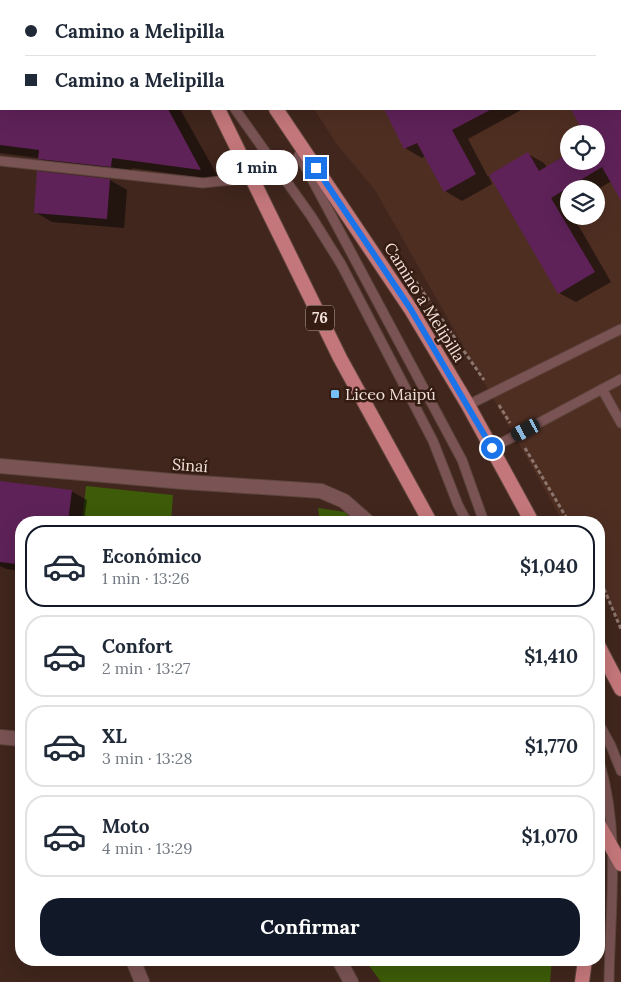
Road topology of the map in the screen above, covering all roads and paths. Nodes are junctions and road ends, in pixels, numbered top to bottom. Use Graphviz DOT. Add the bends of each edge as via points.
graph roads {
  1 [pos="218,110"];
  2 [pos="236,110"];
  3 [pos="275,110"];
  4 [pos="275,110"];
  5 [pos="0,161"];
  6 [pos="250,178"];
  7 [pos="621,329"];
  8 [pos="621,379"];
  9 [pos="602,389"];
  10 [pos="468,405"];
  11 [pos="621,423"];
  12 [pos="492,448"];
  13 [pos="0,466"];
  14 [pos="361,516"];
  15 [pos="427,516"];
  16 [pos="464,516"];
  17 [pos="482,516"];
  18 [pos="529,516"];
  19 [pos="605,591"];
  20 [pos="621,629"];
  21 [pos="605,658"];
  22 [pos="621,689"];
  23 [pos="605,735"];
  24 [pos="0,737"];
  25 [pos="15,738"];
  26 [pos="621,771"];
  27 [pos="605,778"];
  28 [pos="605,836"];
  29 [pos="620,862"];
  30 [pos="135,966"];
  31 [pos="342,966"];
  32 [pos="585,966"];
  33 [pos="142,982"];
  34 [pos="351,982"];
  35 [pos="582,982"];
  36 [pos="609,982"];
  1 -- 6 [label="main road, 76"];
  2 -- 16 [label="lane" via="341,264 433,442"];
  3 -- 10 [label="main road, Camino a Melipilla" via="410,308"];
  4 -- 17 [label="lane" via="462,460"];
  5 -- 6 [label="lane" via="203,183"];
  6 -- 15 [label="main road, 76" via="340,358"];
  7 -- 10 [label="lane"];
  8 -- 9 [label="lane"];
  9 -- 11 [label="lane"];
  9 -- 12 [label="lane"];
  10 -- 12 [label="main road, Camino a Melipilla"];
  12 -- 18 [label="main road, Camino a Melipilla"];
  13 -- 14 [label="street, Sinaí" via="321,491 344,501"];
  19 -- 20 [label="path"];
  21 -- 22 [label="main road"];
  23 -- 26 [label="lane"];
  24 -- 25 [label="street"];
  27 -- 29 [label="lane" via="613,800"];
  28 -- 29 [label="main road"];
  29 -- 36 [label="lane"];
  30 -- 33 [label="street"];
  31 -- 34 [label="street"];
  32 -- 35 [label="main road"];
}
